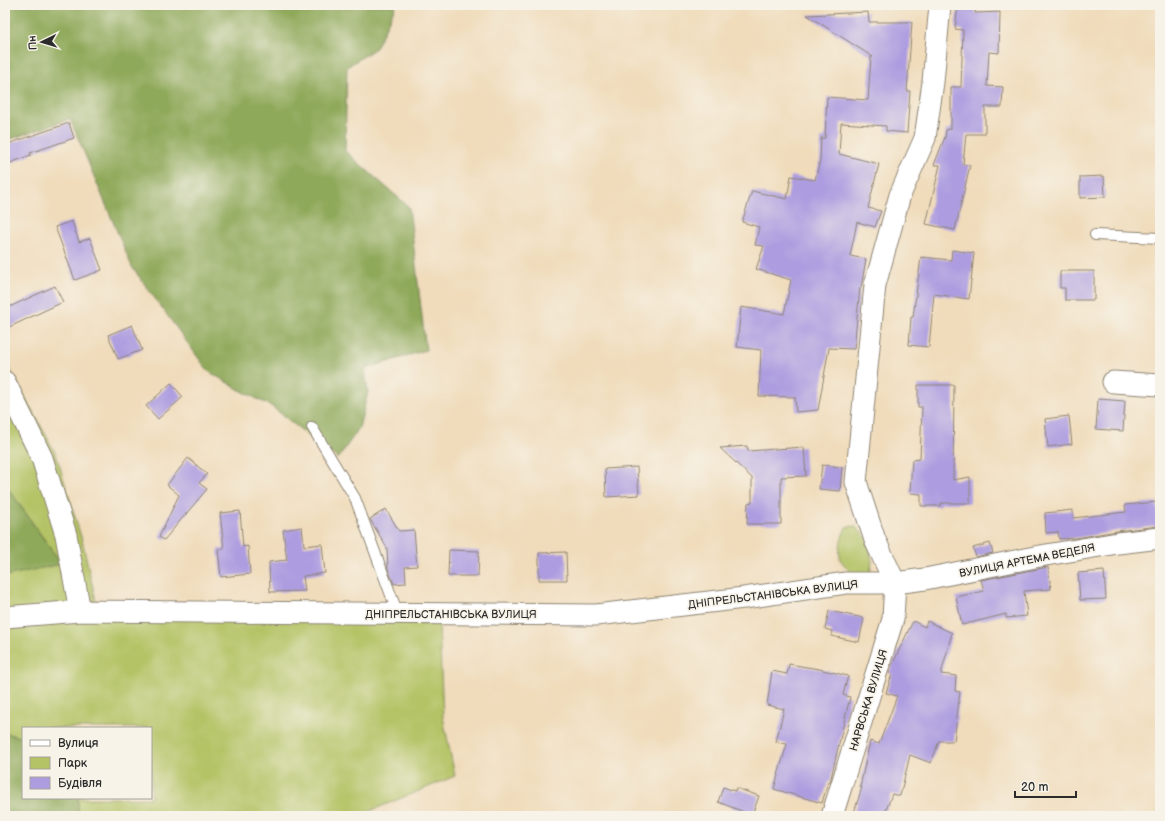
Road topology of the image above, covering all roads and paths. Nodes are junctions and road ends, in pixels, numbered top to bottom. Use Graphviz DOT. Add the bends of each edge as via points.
graph roads {
  1 [pos="940,5"];
  2 [pos="1095,235"];
  3 [pos="1160,238"];
  4 [pos="5,382"];
  5 [pos="1113,382"];
  6 [pos="1160,385"];
  7 [pos="312,426"];
  8 [pos="1160,538"];
  9 [pos="895,582"];
  10 [pos="80,611"];
  11 [pos="398,614"];
  12 [pos="5,617"];
  13 [pos="832,816"];
  1 -- 9 [label="street" via="925,138 900,194 875,285 856,482 875,540"];
  2 -- 3 [label="lane"];
  4 -- 10 [label="street" via="42,458 66,535"];
  5 -- 6 [label="street"];
  7 -- 11 [label="lane" via="355,498"];
  8 -- 9 [label="street, ВУЛИЦЯ АРТЕМА ВЕДЕЛЯ" via="1040,556 925,580"];
  9 -- 11 [label="street, ДНІПРЕЛЬСТАНІВСЬКА ВУЛИЦЯ" via="846,583 596,615"];
  9 -- 13 [label="street, НАРВСЬКА ВУЛИЦЯ" via="893,619"];
  10 -- 11 [label="street, ДНІПРЕЛЬСТАНІВСЬКА ВУЛИЦЯ"];
  10 -- 12 [label="street, ДНІПРЕЛЬСТАНІВСЬКА ВУЛИЦЯ"];
}
